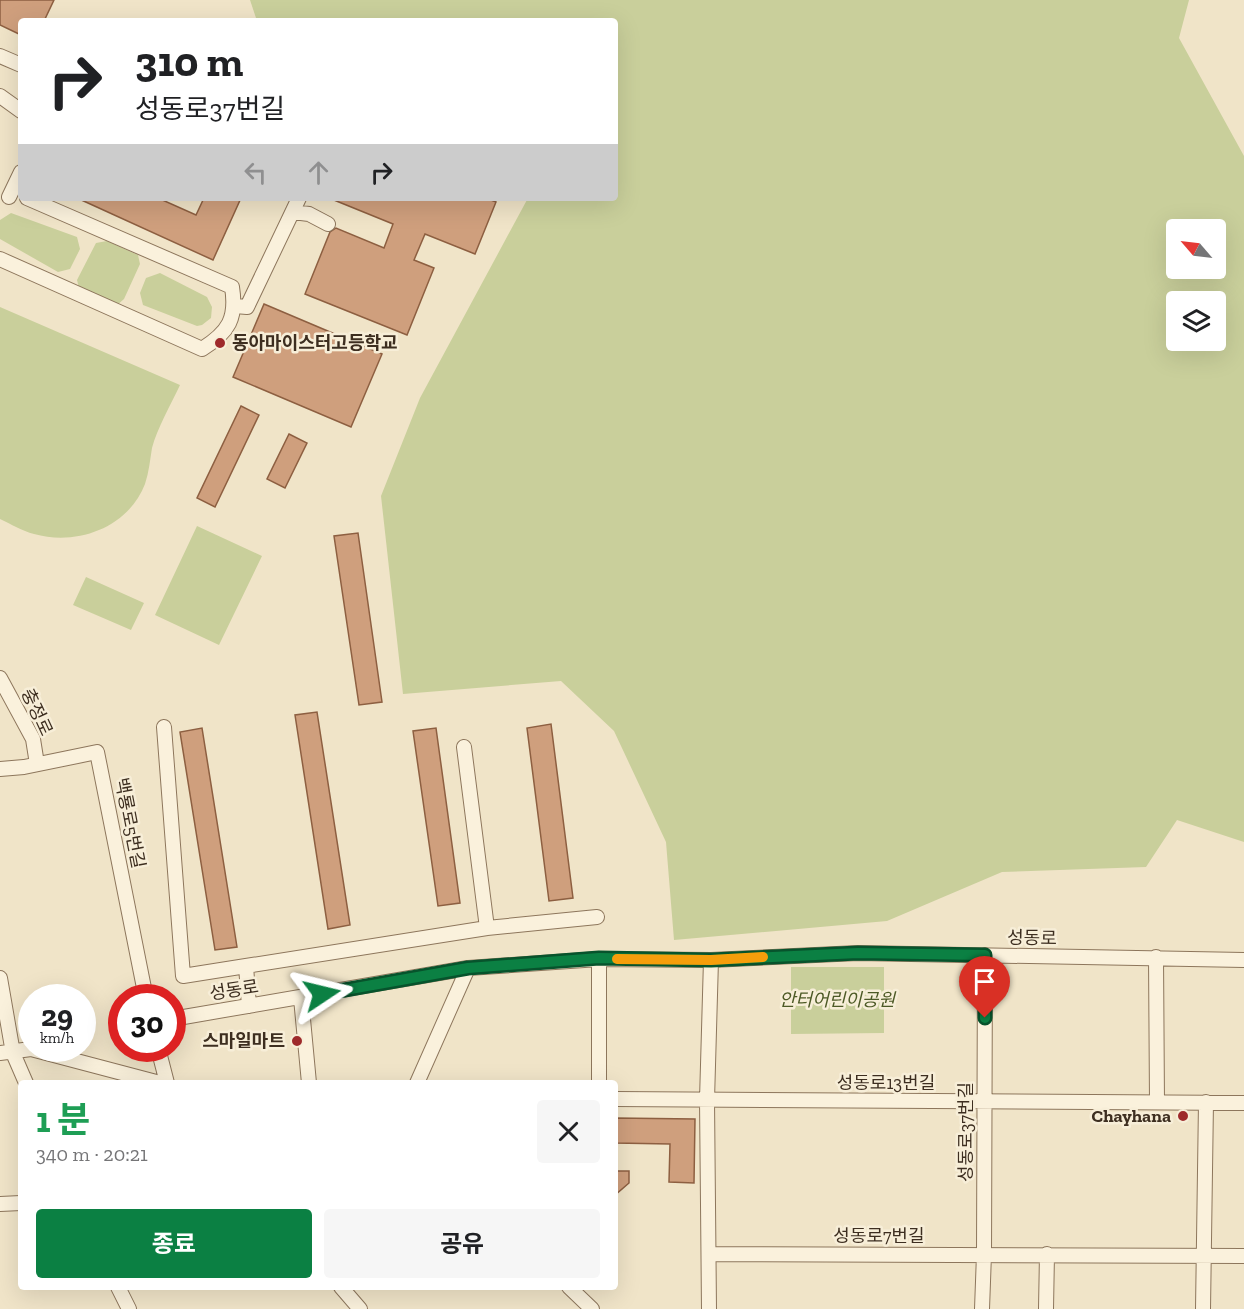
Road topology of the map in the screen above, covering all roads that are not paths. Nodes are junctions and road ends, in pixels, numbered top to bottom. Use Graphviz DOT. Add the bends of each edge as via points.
graph roads {
  1 [pos="0,56"];
  2 [pos="18,64"];
  3 [pos="0,96"];
  4 [pos="18,109"];
  5 [pos="18,179"];
  6 [pos="10,197"];
  7 [pos="34,201"];
  8 [pos="298,201"];
  9 [pos="293,212"];
  10 [pos="328,224"];
  11 [pos="0,259"];
  12 [pos="235,306"];
  13 [pos="0,678"];
  14 [pos="164,727"];
  15 [pos="464,747"];
  16 [pos="38,764"];
  17 [pos="0,769"];
  18 [pos="597,917"];
  19 [pos="487,928"];
  20 [pos="985,955"];
  21 [pos="1156,957"];
  22 [pos="599,958"];
  23 [pos="711,960"];
  24 [pos="1244,960"];
  25 [pos="246,966"];
  26 [pos="468,968"];
  27 [pos="0,978"];
  28 [pos="143,984"];
  29 [pos="301,998"];
  30 [pos="249,1006"];
  31 [pos="186,1017"];
  32 [pos="7,1053"];
  33 [pos="162,1062"];
  34 [pos="24,1080"];
  35 [pos="149,1080"];
  36 [pos="166,1080"];
  37 [pos="309,1080"];
  38 [pos="418,1080"];
  39 [pos="599,1080"];
  40 [pos="618,1099"];
  41 [pos="707,1100"];
  42 [pos="984,1101"];
  43 [pos="1156,1102"];
  44 [pos="1206,1102"];
  45 [pos="1244,1103"];
  46 [pos="18,1203"];
  47 [pos="0,1204"];
  48 [pos="710,1254"];
  49 [pos="984,1254"];
  50 [pos="1047,1254"];
  51 [pos="1204,1256"];
  52 [pos="1244,1256"];
  53 [pos="120,1290"];
  54 [pos="344,1290"];
  55 [pos="572,1290"];
  56 [pos="129,1309"];
  57 [pos="360,1309"];
  58 [pos="592,1309"];
  59 [pos="709,1309"];
  60 [pos="982,1309"];
  61 [pos="1046,1309"];
  62 [pos="1203,1309"];
  1 -- 2 [label="street"];
  3 -- 4 [label="street"];
  5 -- 6 [label="street"];
  7 -- 12 [label="street" via="232,287"];
  8 -- 9 [label="street"];
  9 -- 10 [label="street" via="309,214"];
  9 -- 12 [label="street" via="248,307"];
  11 -- 12 [label="street" via="202,349 218,339 229,325"];
  13 -- 16 [label="street, 충정로" via="33,739"];
  14 -- 25 [label="street" via="183,976"];
  15 -- 19 [label="street"];
  16 -- 17 [label="street, 백룡로5번길"];
  16 -- 28 [label="street, 백룡로5번길" via="97,752"];
  18 -- 19 [label="street"];
  19 -- 25 [label="street"];
  20 -- 21 [label="street, 성동로"];
  20 -- 23 [label="street, 성동로" via="858,953"];
  20 -- 42 [label="street, 성동로37번길"];
  21 -- 24 [label="street, 성동로"];
  21 -- 43 [label="street"];
  22 -- 23 [label="street, 성동로"];
  22 -- 26 [label="street, 성동로"];
  22 -- 39 [label="street"];
  23 -- 41 [label="street"];
  25 -- 30 [label="street"];
  26 -- 29 [label="street, 성동로"];
  26 -- 38 [label="street"];
  27 -- 32 [label="street"];
  29 -- 30 [label="street, 성동로"];
  29 -- 37 [label="street"];
  30 -- 31 [label="street, 성동로"];
  32 -- 34 [label="street"];
  32 -- 35 [label="street" via="31,1049"];
  33 -- 36 [label="street"];
  40 -- 41 [label="street, 성동로13번길"];
  41 -- 42 [label="street, 성동로13번길"];
  41 -- 48 [label="street"];
  42 -- 43 [label="street, 성동로13번길"];
  42 -- 49 [label="street, 성동로37번길"];
  43 -- 44 [label="street, 성동로13번길"];
  44 -- 45 [label="street, 성동로13번길"];
  44 -- 51 [label="street"];
  46 -- 47 [label="street"];
  48 -- 49 [label="street, 성동로7번길"];
  48 -- 59 [label="street"];
  49 -- 50 [label="street, 성동로7번길"];
  49 -- 60 [label="street, 성동로37번길"];
  50 -- 51 [label="street, 성동로7번길"];
  50 -- 61 [label="street"];
  51 -- 52 [label="street, 성동로7번길"];
  51 -- 62 [label="street"];
  53 -- 56 [label="street"];
  54 -- 57 [label="street"];
  55 -- 58 [label="street"];
}
